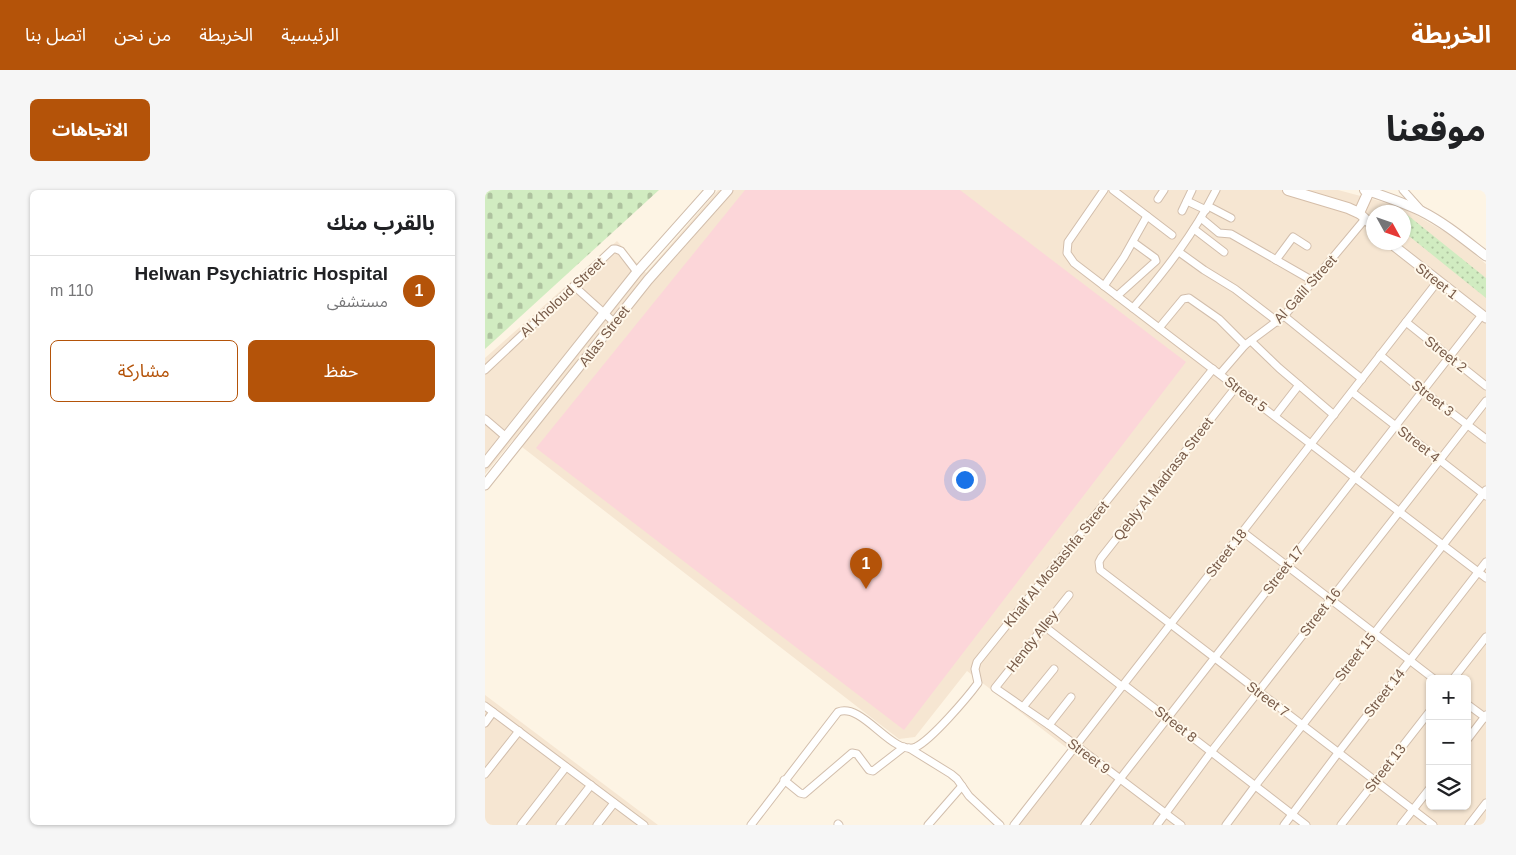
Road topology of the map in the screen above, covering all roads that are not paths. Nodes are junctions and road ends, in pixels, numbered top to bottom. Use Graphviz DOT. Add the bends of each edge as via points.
graph roads {
  1 [pos="710,190"];
  2 [pos="728,190"];
  3 [pos="1104,190"];
  4 [pos="1113,190"];
  5 [pos="1164,190"];
  6 [pos="1192,190"];
  7 [pos="1216,190"];
  8 [pos="1288,190"];
  9 [pos="1368,190"];
  10 [pos="1403,190"];
  11 [pos="1159,199"];
  12 [pos="1187,201"];
  13 [pos="1207,208"];
  14 [pos="1182,211"];
  15 [pos="1422,212"];
  16 [pos="1147,216"];
  17 [pos="1362,216"];
  18 [pos="1201,218"];
  19 [pos="1231,218"];
  20 [pos="1366,220"];
  21 [pos="1194,229"];
  22 [pos="1172,235"];
  23 [pos="1133,242"];
  24 [pos="1307,246"];
  25 [pos="1399,250"];
  26 [pos="1179,252"];
  27 [pos="1224,252"];
  28 [pos="1486,256"];
  29 [pos="1276,260"];
  30 [pos="637,272"];
  31 [pos="1313,281"];
  32 [pos="1438,281"];
  33 [pos="574,286"];
  34 [pos="1104,286"];
  35 [pos="1117,296"];
  36 [pos="1133,308"];
  37 [pos="604,313"];
  38 [pos="1284,316"];
  39 [pos="1484,317"];
  40 [pos="1278,322"];
  41 [pos="1406,322"];
  42 [pos="615,323"];
  43 [pos="1159,328"];
  44 [pos="1248,343"];
  45 [pos="1381,355"];
  46 [pos="1450,357"];
  47 [pos="1213,369"];
  48 [pos="485,370"];
  49 [pos="1220,374"];
  50 [pos="1362,379"];
  51 [pos="1299,385"];
  52 [pos="1486,386"];
  53 [pos="1237,387"];
  54 [pos="1423,391"];
  55 [pos="1352,392"];
  56 [pos="1486,401"];
  57 [pos="1334,415"];
  58 [pos="1275,416"];
  59 [pos="485,418"];
  60 [pos="1468,425"];
  61 [pos="1396,426"];
  62 [pos="505,437"];
  63 [pos="1486,439"];
  64 [pos="1311,444"];
  65 [pos="1439,460"];
  66 [pos="485,463"];
  67 [pos="1355,478"];
  68 [pos="485,485"];
  69 [pos="1485,493"];
  70 [pos="1399,511"];
  71 [pos="1243,532"];
  72 [pos="1443,545"];
  73 [pos="1486,562"];
  74 [pos="1287,566"];
  75 [pos="1478,572"];
  76 [pos="1103,573"];
  77 [pos="1486,578"];
  78 [pos="1069,595"];
  79 [pos="1330,599"];
  80 [pos="1171,625"];
  81 [pos="1045,626"];
  82 [pos="1374,633"];
  83 [pos="1486,637"];
  84 [pos="1214,658"];
  85 [pos="1410,660"];
  86 [pos="1054,669"];
  87 [pos="1429,675"];
  88 [pos="1456,675"];
  89 [pos="1123,686"];
  90 [pos="995,688"];
  91 [pos="1258,692"];
  92 [pos="1071,697"];
  93 [pos="485,706"];
  94 [pos="1023,707"];
  95 [pos="1471,707"];
  96 [pos="493,712"];
  97 [pos="1426,716"];
  98 [pos="1486,717"];
  99 [pos="1167,718"];
  100 [pos="485,723"];
  101 [pos="1049,725"];
  102 [pos="1302,726"];
  103 [pos="519,731"];
  104 [pos="1471,735"];
  105 [pos="1076,746"];
  106 [pos="907,748"];
  107 [pos="1211,752"];
  108 [pos="1338,753"];
  109 [pos="566,767"];
  110 [pos="485,774"];
  111 [pos="1120,779"];
  112 [pos="784,780"];
  113 [pos="1375,781"];
  114 [pos="591,785"];
  115 [pos="962,786"];
  116 [pos="1255,786"];
  117 [pos="1426,793"];
  118 [pos="614,803"];
  119 [pos="1486,803"];
  120 [pos="1413,810"];
  121 [pos="1165,813"];
  122 [pos="1292,814"];
  123 [pos="635,822"];
  124 [pos="521,825"];
  125 [pos="560,825"];
  126 [pos="597,825"];
  127 [pos="644,825"];
  128 [pos="751,825"];
  129 [pos="928,825"];
  130 [pos="999,825"];
  131 [pos="1015,825"];
  132 [pos="1085,825"];
  133 [pos="1157,825"];
  134 [pos="1181,825"];
  135 [pos="1226,825"];
  136 [pos="1284,825"];
  137 [pos="1306,825"];
  138 [pos="1341,825"];
  139 [pos="1401,825"];
  140 [pos="1433,825"];
  141 [pos="1469,825"];
  1 -- 30 [label="street, Atlas Street"];
  2 -- 42 [label="street, Atlas Street" via="648,280"];
  3 -- 34 [label="street, Street 5" via="1071,236 1067,247 1074,263"];
  4 -- 16 [label="street"];
  5 -- 11 [label="street"];
  6 -- 12 [label="street"];
  7 -- 13 [label="street"];
  8 -- 17 [label="main road" via="1349,208"];
  9 -- 15 [label="street"];
  9 -- 17 [label="main road"];
  10 -- 15 [label="street"];
  12 -- 13 [label="street"];
  12 -- 14 [label="street"];
  13 -- 18 [label="street"];
  13 -- 19 [label="street"];
  15 -- 28 [label="street"];
  16 -- 22 [label="street"];
  16 -- 23 [label="street"];
  17 -- 20 [label="street"];
  17 -- 31 [label="street, Al Galil Street"];
  18 -- 21 [label="street"];
  18 -- 29 [label="street" via="1219,233 1231,234"];
  21 -- 26 [label="street"];
  21 -- 27 [label="street"];
  23 -- 34 [label="street"];
  23 -- 35 [label="street" via="1156,261"];
  24 -- 29 [label="street" via="1293,237"];
  25 -- 32 [label="street, Street 1"];
  26 -- 36 [label="street"];
  26 -- 40 [label="street"];
  29 -- 31 [label="street"];
  30 -- 33 [label="street, Al Kholoud Street" via="616,249"];
  30 -- 37 [label="street, Atlas Street"];
  31 -- 38 [label="street, Al Galil Street"];
  32 -- 39 [label="street, Street 1"];
  32 -- 41 [label="street, Street 18"];
  33 -- 37 [label="street"];
  33 -- 48 [label="street, Al Kholoud Street"];
  34 -- 35 [label="street, Street 5"];
  35 -- 36 [label="street, Street 5"];
  36 -- 43 [label="street, Street 5"];
  37 -- 42 [label="street"];
  37 -- 62 [label="street, Atlas Street"];
  38 -- 40 [label="street, Al Galil Street"];
  38 -- 50 [label="street"];
  39 -- 46 [label="street, Street 17"];
  40 -- 44 [label="street, Al Galil Street"];
  41 -- 45 [label="street, Street 18"];
  41 -- 46 [label="street, Street 2"];
  42 -- 68 [label="street, Atlas Street"];
  43 -- 44 [label="street" via="1183,299 1189,298"];
  43 -- 47 [label="street, Street 5"];
  44 -- 49 [label="street, Al Galil Street"];
  44 -- 51 [label="street"];
  45 -- 50 [label="street, Street 18"];
  45 -- 54 [label="street, Street 3"];
  46 -- 52 [label="street, Street 2"];
  46 -- 54 [label="street, Street 17"];
  47 -- 49 [label="street, Street 5"];
  47 -- 106 [label="street, Khalf Al Mostashfa Street" via="977,662 977,685 942,724 919,744"];
  49 -- 53 [label="street, Street 5"];
  50 -- 55 [label="street, Street 18"];
  51 -- 57 [label="street"];
  51 -- 58 [label="street"];
  53 -- 58 [label="street, Street 5"];
  53 -- 76 [label="street, Qebly Al Madrasa Street" via="1101,558 1098,566"];
  54 -- 60 [label="street, Street 3"];
  54 -- 61 [label="street, Street 17"];
  55 -- 57 [label="street, Street 18"];
  55 -- 61 [label="street, Street 4"];
  56 -- 60 [label="street, Street 16"];
  57 -- 64 [label="street, Street 18"];
  58 -- 64 [label="street, Street 5"];
  59 -- 62 [label="street"];
  60 -- 63 [label="street, Street 3"];
  60 -- 65 [label="street, Street 16"];
  61 -- 65 [label="street, Street 4"];
  61 -- 67 [label="street, Street 17"];
  62 -- 66 [label="street, Atlas Street"];
  64 -- 67 [label="street, Street 5"];
  64 -- 71 [label="street, Street 18"];
  65 -- 69 [label="street, Street 4"];
  65 -- 70 [label="street, Street 16"];
  67 -- 70 [label="street, Street 5"];
  67 -- 74 [label="street, Street 17"];
  69 -- 72 [label="street, Street 15"];
  70 -- 72 [label="street, Street 5"];
  70 -- 79 [label="street, Street 16"];
  71 -- 74 [label="street"];
  71 -- 80 [label="street, Street 18"];
  72 -- 75 [label="street, Street 5"];
  72 -- 82 [label="street, Street 15"];
  73 -- 75 [label="street, Street 14"];
  74 -- 79 [label="street"];
  74 -- 84 [label="street, Street 17"];
  75 -- 77 [label="street, Street 5"];
  75 -- 85 [label="street, Street 14"];
  76 -- 80 [label="street, Street 7"];
  78 -- 81 [label="street, Hendy Alley"];
  79 -- 82 [label="street"];
  79 -- 91 [label="street, Street 16"];
  80 -- 84 [label="street, Street 7"];
  80 -- 89 [label="street, Street 18"];
  81 -- 89 [label="street, Street 8"];
  81 -- 90 [label="street, Hendy Alley"];
  82 -- 85 [label="street"];
  82 -- 102 [label="street, Street 15"];
  83 -- 88 [label="street"];
  84 -- 91 [label="street, Street 7"];
  84 -- 99 [label="street, Street 17"];
  85 -- 87 [label="street"];
  85 -- 108 [label="street, Street 14"];
  86 -- 94 [label="street"];
  89 -- 99 [label="street, Street 8"];
  89 -- 105 [label="street, Street 18"];
  90 -- 94 [label="street, Street 9"];
  91 -- 102 [label="street, Street 7"];
  91 -- 107 [label="street, Street 16"];
  92 -- 101 [label="street"];
  93 -- 96 [label="street"];
  94 -- 101 [label="street, Street 9"];
  95 -- 98 [label="street"];
  96 -- 100 [label="street"];
  96 -- 103 [label="street"];
  97 -- 113 [label="street, Street 13"];
  98 -- 104 [label="street"];
  99 -- 107 [label="street, Street 8"];
  99 -- 111 [label="street, Street 17"];
  101 -- 105 [label="street, Street 9"];
  102 -- 108 [label="street, Street 7"];
  102 -- 116 [label="street, Street 15"];
  103 -- 109 [label="street"];
  103 -- 110 [label="street"];
  105 -- 111 [label="street, Street 9"];
  105 -- 131 [label="street, Street 18"];
  106 -- 112 [label="street, Khalf Al Mostashfa Street" via="873,770 852,753 804,794"];
  106 -- 112 [label="street" via="849,710 838,712"];
  106 -- 115 [label="street" via="945,770"];
  107 -- 116 [label="street, Street 8"];
  107 -- 121 [label="street, Street 16"];
  108 -- 113 [label="street, Street 7"];
  108 -- 122 [label="street, Street 14"];
  109 -- 114 [label="street"];
  109 -- 124 [label="street"];
  111 -- 121 [label="street, Street 9"];
  111 -- 132 [label="street, Street 17"];
  112 -- 128 [label="street"];
  113 -- 120 [label="street, Street 7"];
  113 -- 138 [label="street, Street 13"];
  114 -- 118 [label="street"];
  114 -- 125 [label="street"];
  115 -- 129 [label="street"];
  115 -- 130 [label="street"];
  116 -- 122 [label="street, Street 8"];
  116 -- 135 [label="street, Street 15"];
  117 -- 120 [label="street"];
  118 -- 123 [label="street"];
  118 -- 126 [label="street"];
  119 -- 141 [label="street"];
  120 -- 139 [label="street"];
  120 -- 140 [label="street, Street 7"];
  121 -- 133 [label="street, Street 16"];
  121 -- 134 [label="street, Street 9"];
  122 -- 136 [label="street, Street 14"];
  122 -- 137 [label="street, Street 8"];
  123 -- 127 [label="street"];
}
